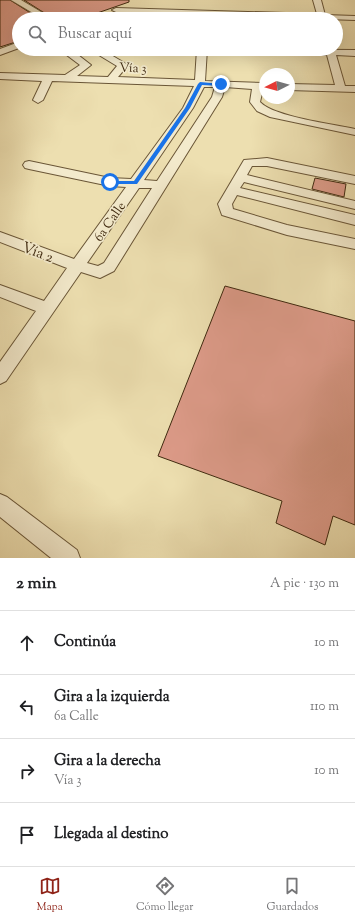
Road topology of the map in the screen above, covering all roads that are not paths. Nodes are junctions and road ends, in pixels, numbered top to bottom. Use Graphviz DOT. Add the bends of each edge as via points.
graph roads {
  1 [pos="15,0"];
  2 [pos="317,0"];
  3 [pos="138,3"];
  4 [pos="116,10"];
  5 [pos="36,12"];
  6 [pos="111,12"];
  7 [pos="168,12"];
  8 [pos="320,12"];
  9 [pos="343,18"];
  10 [pos="355,18"];
  11 [pos="343,24"];
  12 [pos="355,25"];
  13 [pos="12,48"];
  14 [pos="0,52"];
  15 [pos="343,52"];
  16 [pos="355,53"];
  17 [pos="74,56"];
  18 [pos="107,56"];
  19 [pos="202,56"];
  20 [pos="332,56"];
  21 [pos="0,76"];
  22 [pos="48,78"];
  23 [pos="66,79"];
  24 [pos="111,80"];
  25 [pos="200,84"];
  26 [pos="221,84"];
  27 [pos="259,86"];
  28 [pos="295,87"];
  29 [pos="341,89"];
  30 [pos="355,89"];
  31 [pos="259,91"];
  32 [pos="38,100"];
  33 [pos="355,132"];
  34 [pos="29,165"];
  35 [pos="240,177"];
  36 [pos="355,180"];
  37 [pos="135,182"];
  38 [pos="162,185"];
  39 [pos="234,190"];
  40 [pos="355,205"];
  41 [pos="355,220"];
  42 [pos="0,237"];
  43 [pos="355,244"];
  44 [pos="77,266"];
  45 [pos="0,291"];
  46 [pos="47,309"];
  47 [pos="2,367"];
  48 [pos="0,504"];
  49 [pos="69,558"];
  1 -- 5 [label="street"];
  2 -- 8 [label="street"];
  3 -- 4 [label="street"];
  4 -- 6 [label="street"];
  4 -- 7 [label="street"];
  9 -- 10 [label="street"];
  11 -- 12 [label="street"];
  13 -- 14 [label="street"];
  15 -- 16 [label="street"];
  17 -- 23 [label="street" via="86,65"];
  18 -- 24 [label="street" via="123,65"];
  19 -- 25 [label="street, 6a Calle"];
  20 -- 29 [label="street"];
  21 -- 22 [label="street, Vía 3"];
  22 -- 23 [label="street, Vía 3"];
  22 -- 32 [label="street"];
  23 -- 24 [label="street, Vía 3"];
  24 -- 25 [label="street, Vía 3"];
  25 -- 26 [label="street, Vía 3"];
  25 -- 37 [label="street, 6a Calle" via="188,108"];
  26 -- 27 [label="street, Vía 3"];
  26 -- 38 [label="street, 6a Calle" via="217,97"];
  28 -- 29 [label="street"];
  29 -- 30 [label="street"];
  31 -- 33 [label="street" via="255,102 261,109 274,115"];
  34 -- 37 [label="street" via="110,182"];
  35 -- 36 [label="street" via="248,164 267,162"];
  35 -- 39 [label="street"];
  35 -- 40 [label="street"];
  37 -- 38 [label="street"];
  37 -- 44 [label="street, 6a Calle"];
  38 -- 44 [label="street, 6a Calle" via="109,267 100,272"];
  39 -- 41 [label="street"];
  39 -- 43 [label="street" via="225,204 227,212 287,230"];
  42 -- 44 [label="street, Vía 2"];
  44 -- 46 [label="street, 6a Calle"];
  45 -- 46 [label="street"];
  46 -- 47 [label="street, 6a Calle"];
  48 -- 49 [label="street"];
}
